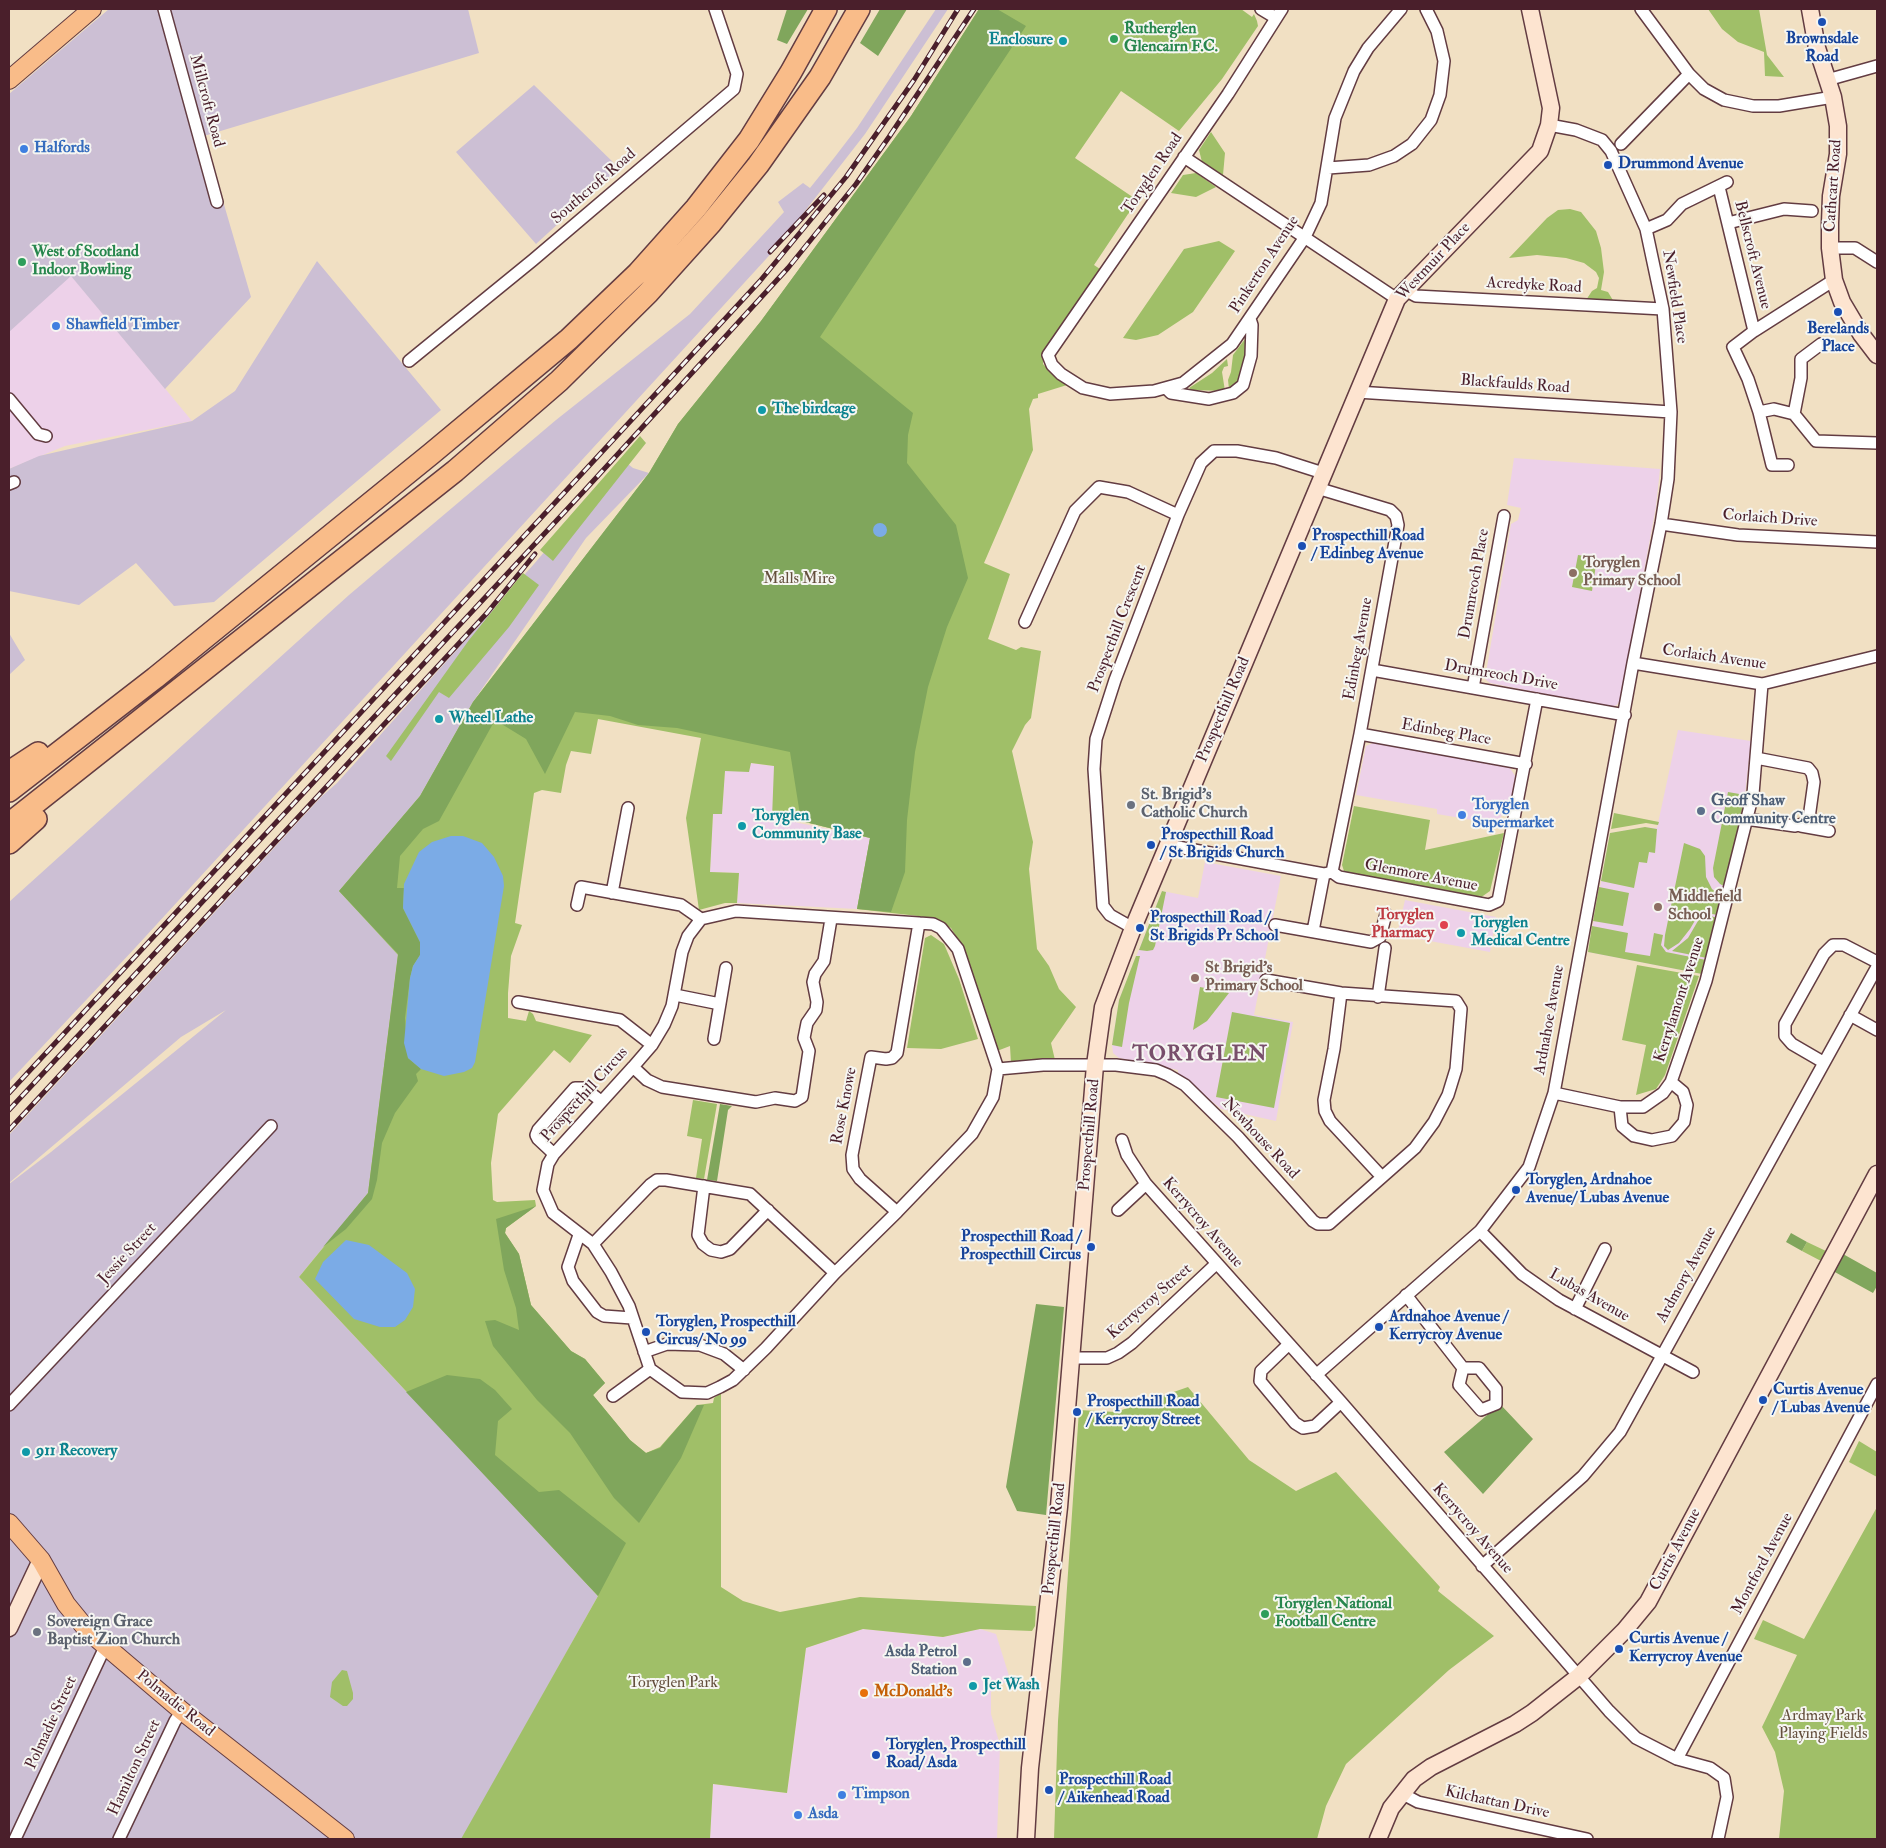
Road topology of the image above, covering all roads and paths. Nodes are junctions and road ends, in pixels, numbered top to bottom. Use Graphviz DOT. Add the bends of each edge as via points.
graph roads {
  1 [pos="92,9"];
  2 [pos="164,9"];
  3 [pos="715,9"];
  4 [pos="826,9"];
  5 [pos="859,9"];
  6 [pos="1261,9"];
  7 [pos="1401,9"];
  8 [pos="1426,9"];
  9 [pos="1530,9"];
  10 [pos="1641,9"];
  11 [pos="1810,9"];
  12 [pos="1279,14"];
  13 [pos="1877,66"];
  14 [pos="1688,74"];
  15 [pos="9,80"];
  16 [pos="1826,80"];
  17 [pos="1833,97"];
  18 [pos="1549,125"];
  19 [pos="1621,144"];
  20 [pos="1184,157"];
  21 [pos="1328,168"];
  22 [pos="217,202"];
  23 [pos="1812,211"];
  24 [pos="1728,224"];
  25 [pos="1646,229"];
  26 [pos="1305,237"];
  27 [pos="1830,248"];
  28 [pos="1877,262"];
  29 [pos="1834,280"];
  30 [pos="1401,295"];
  31 [pos="1663,309"];
  32 [pos="1250,319"];
  33 [pos="1754,330"];
  34 [pos="1820,344"];
  35 [pos="1048,355"];
  36 [pos="1877,355"];
  37 [pos="409,361"];
  38 [pos="1166,388"];
  39 [pos="1357,392"];
  40 [pos="9,399"];
  41 [pos="1671,412"];
  42 [pos="1759,412"];
  43 [pos="1794,414"];
  44 [pos="46,436"];
  45 [pos="1877,442"];
  46 [pos="1788,465"];
  47 [pos="1323,473"];
  48 [pos="1317,488"];
  49 [pos="1178,515"];
  50 [pos="1504,516"];
  51 [pos="1661,524"];
  52 [pos="1877,542"];
  53 [pos="1025,622"];
  54 [pos="1877,656"];
  55 [pos="1633,663"];
  56 [pos="1372,670"];
  57 [pos="155,678"];
  58 [pos="1762,684"];
  59 [pos="1473,688"];
  60 [pos="1537,699"];
  61 [pos="160,706"];
  62 [pos="1625,716"];
  63 [pos="1360,734"];
  64 [pos="1756,758"];
  65 [pos="1526,764"];
  66 [pos="9,772"];
  67 [pos="9,791"];
  68 [pos="628,808"];
  69 [pos="1746,819"];
  70 [pos="9,824"];
  71 [pos="1801,826"];
  72 [pos="1829,831"];
  73 [pos="9,843"];
  74 [pos="1167,845"];
  75 [pos="1328,873"];
  76 [pos="612,893"];
  77 [pos="577,905"];
  78 [pos="1386,914"];
  79 [pos="701,919"];
  80 [pos="831,919"];
  81 [pos="919,923"];
  82 [pos="1275,925"];
  83 [pos="1133,928"];
  84 [pos="1313,931"];
  85 [pos="1385,948"];
  86 [pos="1877,962"];
  87 [pos="1877,967"];
  88 [pos="726,968"];
  89 [pos="1266,980"];
  90 [pos="1341,994"];
  91 [pos="674,995"];
  92 [pos="1378,996"];
  93 [pos="518,1002"];
  94 [pos="720,1004"];
  95 [pos="1850,1015"];
  96 [pos="1877,1030"];
  97 [pos="714,1039"];
  98 [pos="652,1045"];
  99 [pos="1823,1062"];
  100 [pos="1095,1065"];
  101 [pos="633,1067"];
  102 [pos="998,1069"];
  103 [pos="1672,1082"];
  104 [pos="1554,1093"];
  105 [pos="601,1101"];
  106 [pos="1620,1107"];
  107 [pos="271,1126"];
  108 [pos="1122,1140"];
  109 [pos="554,1154"];
  110 [pos="1877,1174"];
  111 [pos="1382,1177"];
  112 [pos="1146,1184"];
  113 [pos="704,1186"];
  114 [pos="768,1210"];
  115 [pos="1118,1210"];
  116 [pos="898,1212"];
  117 [pos="1480,1231"];
  118 [pos="579,1235"];
  119 [pos="594,1244"];
  120 [pos="1605,1249"];
  121 [pos="1216,1264"];
  122 [pos="835,1273"];
  123 [pos="1406,1295"];
  124 [pos="1575,1309"];
  125 [pos="632,1318"];
  126 [pos="1288,1345"];
  127 [pos="644,1352"];
  128 [pos="1662,1355"];
  129 [pos="1071,1358"];
  130 [pos="1463,1368"];
  131 [pos="650,1370"];
  132 [pos="744,1370"];
  133 [pos="1693,1372"];
  134 [pos="1316,1375"];
  135 [pos="1877,1384"];
  136 [pos="613,1396"];
  137 [pos="1341,1402"];
  138 [pos="9,1405"];
  139 [pos="9,1523"];
  140 [pos="41,1560"];
  141 [pos="1482,1566"];
  142 [pos="9,1628"];
  143 [pos="105,1647"];
  144 [pos="1579,1676"];
  145 [pos="182,1711"];
  146 [pos="1677,1759"];
  147 [pos="1401,1793"];
  148 [pos="15,1839"];
  149 [pos="119,1839"];
  150 [pos="345,1839"];
  151 [pos="1026,1839"];
  152 [pos="1378,1839"];
  153 [pos="1588,1839"];
  154 [pos="1718,1839"];
  1 -- 15 [label="main road"];
  2 -- 22 [label="street, Millcroft Road"];
  3 -- 37 [label="street, Southcroft Road" via="737,74 734,89 534,260"];
  4 -- 57 [label="highway" via="749,140 696,208 638,273 569,339"];
  5 -- 61 [label="highway" via="820,77 712,223 559,382 455,471"];
  6 -- 12 [label="street"];
  7 -- 21 [label="street, Pinkerton Avenue" via="1368,48 1354,71 1335,118"];
  8 -- 21 [label="street" via="1437,31 1444,61 1440,95 1431,120 1412,144 1394,156 1370,165"];
  9 -- 18 [label="main road, Westmuir Place" via="1551,108"];
  10 -- 14 [label="street"];
  11 -- 16 [label="main road, Cathcart Road"];
  12 -- 20 [label="street, Toryglen Road"];
  13 -- 16 [label="street"];
  14 -- 17 [label="street" via="1704,89 1724,100 1753,106 1779,106"];
  14 -- 19 [label="street"];
  16 -- 17 [label="main road, Cathcart Road"];
  17 -- 27 [label="main road, Cathcart Road" via="1838,154 1831,196"];
  18 -- 25 [label="street, Newfield Place" via="1576,130 1602,140 1611,151"];
  18 -- 30 [label="main road, Westmuir Place" via="1540,151"];
  20 -- 26 [label="street, Acredyke Road"];
  20 -- 35 [label="street, Toryglen Road"];
  21 -- 26 [label="street, Pinkerton Avenue" via="1321,203"];
  23 -- 24 [label="street" via="1784,209"];
  24 -- 25 [label="street, Bellscroft Avenue" via="1723,185 1682,204 1667,220"];
  24 -- 33 [label="street, Bellscroft Avenue"];
  25 -- 31 [label="street, Newfield Place"];
  26 -- 30 [label="street, Acredyke Road"];
  26 -- 32 [label="street, Pinkerton Avenue"];
  27 -- 28 [label="street" via="1855,248"];
  27 -- 29 [label="main road, Cathcart Road"];
  29 -- 33 [label="street"];
  29 -- 36 [label="main road, Cathcart Road" via="1842,302"];
  30 -- 31 [label="street, Acredyke Road"];
  30 -- 39 [label="main road, Westmuir Place"];
  31 -- 41 [label="street, Newfield Place"];
  32 -- 38 [label="street, Pinkerton Avenue" via="1232,344 1206,366 1183,383"];
  32 -- 38 [label="street" via="1250,356 1243,385 1233,393 1209,399 1171,392"];
  33 -- 42 [label="street" via="1733,347"];
  34 -- 43 [label="street" via="1801,359"];
  35 -- 38 [label="street, Pinkerton Avenue" via="1056,370 1083,388 1110,394"];
  39 -- 41 [label="street, Blackfaulds Road"];
  39 -- 47 [label="main road, Westmuir Place"];
  40 -- 44 [label="street" via="38,434"];
  41 -- 51 [label="street, Newfield Place" via="1668,479"];
  42 -- 43 [label="street" via="1774,409"];
  42 -- 46 [label="street" via="1772,465"];
  43 -- 45 [label="street" via="1816,441"];
  47 -- 48 [label="main road, Prospecthill Road"];
  47 -- 49 [label="street, Prospecthill Crescent" via="1276,458 1237,451 1214,451 1201,463"];
  48 -- 56 [label="street, Edinbeg Avenue" via="1390,510 1396,516 1398,525"];
  48 -- 74 [label="main road, Prospecthill Road"];
  49 -- 53 [label="street" via="1128,492 1099,487 1074,511"];
  49 -- 83 [label="street, Prospecthill Crescent" via="1096,739 1094,769 1103,906 1110,915"];
  50 -- 59 [label="street, Drumreoch Place"];
  51 -- 52 [label="street, Corlaich Drive" via="1738,535"];
  51 -- 55 [label="street, Ardnahoe Avenue"];
  54 -- 58 [label="street, Corlaich Avenue"];
  55 -- 58 [label="street, Corlaich Avenue"];
  55 -- 62 [label="street, Ardnahoe Avenue"];
  56 -- 59 [label="street, Drumreoch Drive"];
  56 -- 63 [label="street, Edinbeg Avenue"];
  57 -- 66 [label="highway"];
  57 -- 67 [label="highway"];
  58 -- 64 [label="street, Kerrylamont Avenue"];
  59 -- 60 [label="street, Drumreoch Drive"];
  60 -- 62 [label="street, Drumreoch Drive"];
  60 -- 65 [label="street, Glenmore Avenue"];
  61 -- 70 [label="highway"];
  61 -- 73 [label="highway"];
  62 -- 104 [label="street, Ardnahoe Avenue"];
  63 -- 65 [label="street, Edinbeg Place"];
  63 -- 75 [label="street, Edinbeg Avenue"];
  64 -- 69 [label="street, Kerrylamont Avenue" via="1753,794"];
  64 -- 71 [label="street" via="1808,768 1812,773 1814,782 1809,818"];
  65 -- 75 [label="street, Glenmore Avenue" via="1498,901 1488,905"];
  68 -- 76 [label="street"];
  69 -- 71 [label="street"];
  69 -- 103 [label="street, Kerrylamont Avenue" via="1706,981"];
  71 -- 72 [label="street"];
  74 -- 75 [label="street, Glenmore Avenue"];
  74 -- 83 [label="main road, Prospecthill Road"];
  75 -- 84 [label="street, Edinbeg Avenue"];
  76 -- 77 [label="street" via="581,887"];
  76 -- 79 [label="street" via="681,905"];
  78 -- 84 [label="street" via="1380,937 1371,942"];
  79 -- 80 [label="street" via="736,912"];
  79 -- 91 [label="street, Prospecthill Circus" via="688,936 682,952"];
  80 -- 81 [label="street"];
  80 -- 101 [label="street" via="824,961 814,974 818,1002 807,1023 804,1038 809,1051 802,1097 795,1101 775,1098 756,1102 662,1087 647,1080"];
  81 -- 102 [label="street" via="941,928 958,949"];
  81 -- 116 [label="street, Rose Knowe" via="897,1053 886,1059 871,1057 852,1155 853,1169 860,1179"];
  82 -- 84 [label="street"];
  83 -- 100 [label="main road, Prospecthill Road" via="1103,1007"];
  85 -- 92 [label="street"];
  86 -- 99 [label="street" via="1844,944 1833,945 1824,954 1785,1024 1785,1036 1792,1044"];
  87 -- 95 [label="street, Ardmory Avenue"];
  88 -- 94 [label="street"];
  89 -- 90 [label="street"];
  90 -- 92 [label="street"];
  90 -- 111 [label="street" via="1325,1111 1330,1121"];
  91 -- 94 [label="street"];
  91 -- 98 [label="street, Prospecthill Circus" via="664,1025"];
  92 -- 111 [label="street, Newhouse Road" via="1456,1001 1461,1008 1456,1069 1448,1095 1415,1148"];
  93 -- 98 [label="street" via="620,1020"];
  94 -- 97 [label="street"];
  95 -- 96 [label="street"];
  95 -- 99 [label="street, Ardmory Avenue"];
  98 -- 101 [label="street, Prospecthill Circus"];
  99 -- 128 [label="street, Ardmory Avenue"];
  100 -- 102 [label="street" via="1043,1064"];
  100 -- 111 [label="street, Newhouse Road" via="1156,1070 1185,1085 1318,1224 1329,1224"];
  100 -- 129 [label="main road, Prospecthill Road"];
  101 -- 105 [label="street, Prospecthill Circus"];
  102 -- 116 [label="street" via="993,1096 972,1134"];
  103 -- 106 [label="street, Kerrylamont Avenue" via="1644,1107"];
  103 -- 106 [label="street" via="1683,1092 1687,1105 1684,1122 1672,1136 1652,1140 1634,1136 1622,1126"];
  104 -- 106 [label="street, Kerrylamont Avenue"];
  104 -- 117 [label="street, Ardnahoe Avenue" via="1529,1167"];
  105 -- 109 [label="street, Prospecthill Circus"];
  105 -- 109 [label="street" via="584,1088 576,1088 538,1130 538,1139"];
  107 -- 138 [label="street, Jessie Street"];
  108 -- 112 [label="street, Kerrycroy Avenue" via="1127,1155"];
  109 -- 118 [label="street, Prospecthill Circus" via="548,1164 543,1190 546,1202 553,1213"];
  110 -- 144 [label="main road, Curtis Avenue" via="1652,1595 1624,1631"];
  112 -- 115 [label="street"];
  112 -- 121 [label="street, Kerrycroy Avenue"];
  113 -- 114 [label="street" via="750,1194"];
  113 -- 114 [label="street" via="698,1236 711,1250 730,1249"];
  113 -- 119 [label="street" via="657,1180"];
  114 -- 122 [label="street"];
  116 -- 122 [label="street"];
  117 -- 123 [label="street, Ardnahoe Avenue"];
  117 -- 124 [label="street, Lubas Avenue" via="1522,1274"];
  118 -- 119 [label="street, Prospecthill Circus"];
  118 -- 125 [label="street" via="568,1266 573,1281 597,1312 604,1316"];
  119 -- 125 [label="street, Prospecthill Circus" via="620,1289"];
  120 -- 124 [label="street"];
  121 -- 126 [label="street, Kerrycroy Avenue"];
  121 -- 129 [label="street, Kerrycroy Street" via="1118,1353 1106,1358"];
  122 -- 132 [label="street"];
  123 -- 130 [label="street"];
  123 -- 134 [label="street, Ardnahoe Avenue"];
  124 -- 128 [label="street, Lubas Avenue"];
  125 -- 127 [label="street, Prospecthill Circus"];
  126 -- 134 [label="street, Kerrycroy Avenue"];
  126 -- 137 [label="street" via="1261,1371 1260,1380 1295,1423 1303,1428 1315,1426"];
  127 -- 131 [label="street, Prospecthill Circus"];
  127 -- 132 [label="street" via="668,1344 700,1345 724,1354"];
  128 -- 133 [label="street, Lubas Avenue"];
  128 -- 141 [label="street, Ardmory Avenue" via="1620,1432 1583,1476"];
  129 -- 151 [label="main road, Prospecthill Road" via="1059,1507 1030,1768"];
  131 -- 132 [label="street" via="682,1392 707,1393 733,1380"];
  131 -- 136 [label="street"];
  134 -- 137 [label="street, Kerrycroy Avenue"];
  135 -- 146 [label="street, Montford Avenue"];
  137 -- 141 [label="street, Kerrycroy Avenue"];
  139 -- 140 [label="main road, Polmadie Road"];
  140 -- 142 [label="main road"];
  140 -- 143 [label="main road, Polmadie Road" via="76,1619"];
  141 -- 144 [label="street, Kerrycroy Avenue"];
  143 -- 145 [label="main road, Polmadie Road"];
  143 -- 148 [label="street, Polmadie Street"];
  144 -- 146 [label="street, Kerrycroy Avenue" via="1636,1738"];
  144 -- 147 [label="main road, Curtis Avenue" via="1515,1724 1431,1767"];
  145 -- 149 [label="street, Hamilton Street"];
  145 -- 150 [label="main road, Polmadie Road"];
  146 -- 154 [label="street, Kerrycroy Avenue" via="1710,1768 1724,1778 1727,1797"];
  147 -- 152 [label="main road, Curtis Avenue" via="1380,1829"];
  147 -- 153 [label="street, Kilchattan Drive" via="1418,1802"];
}
